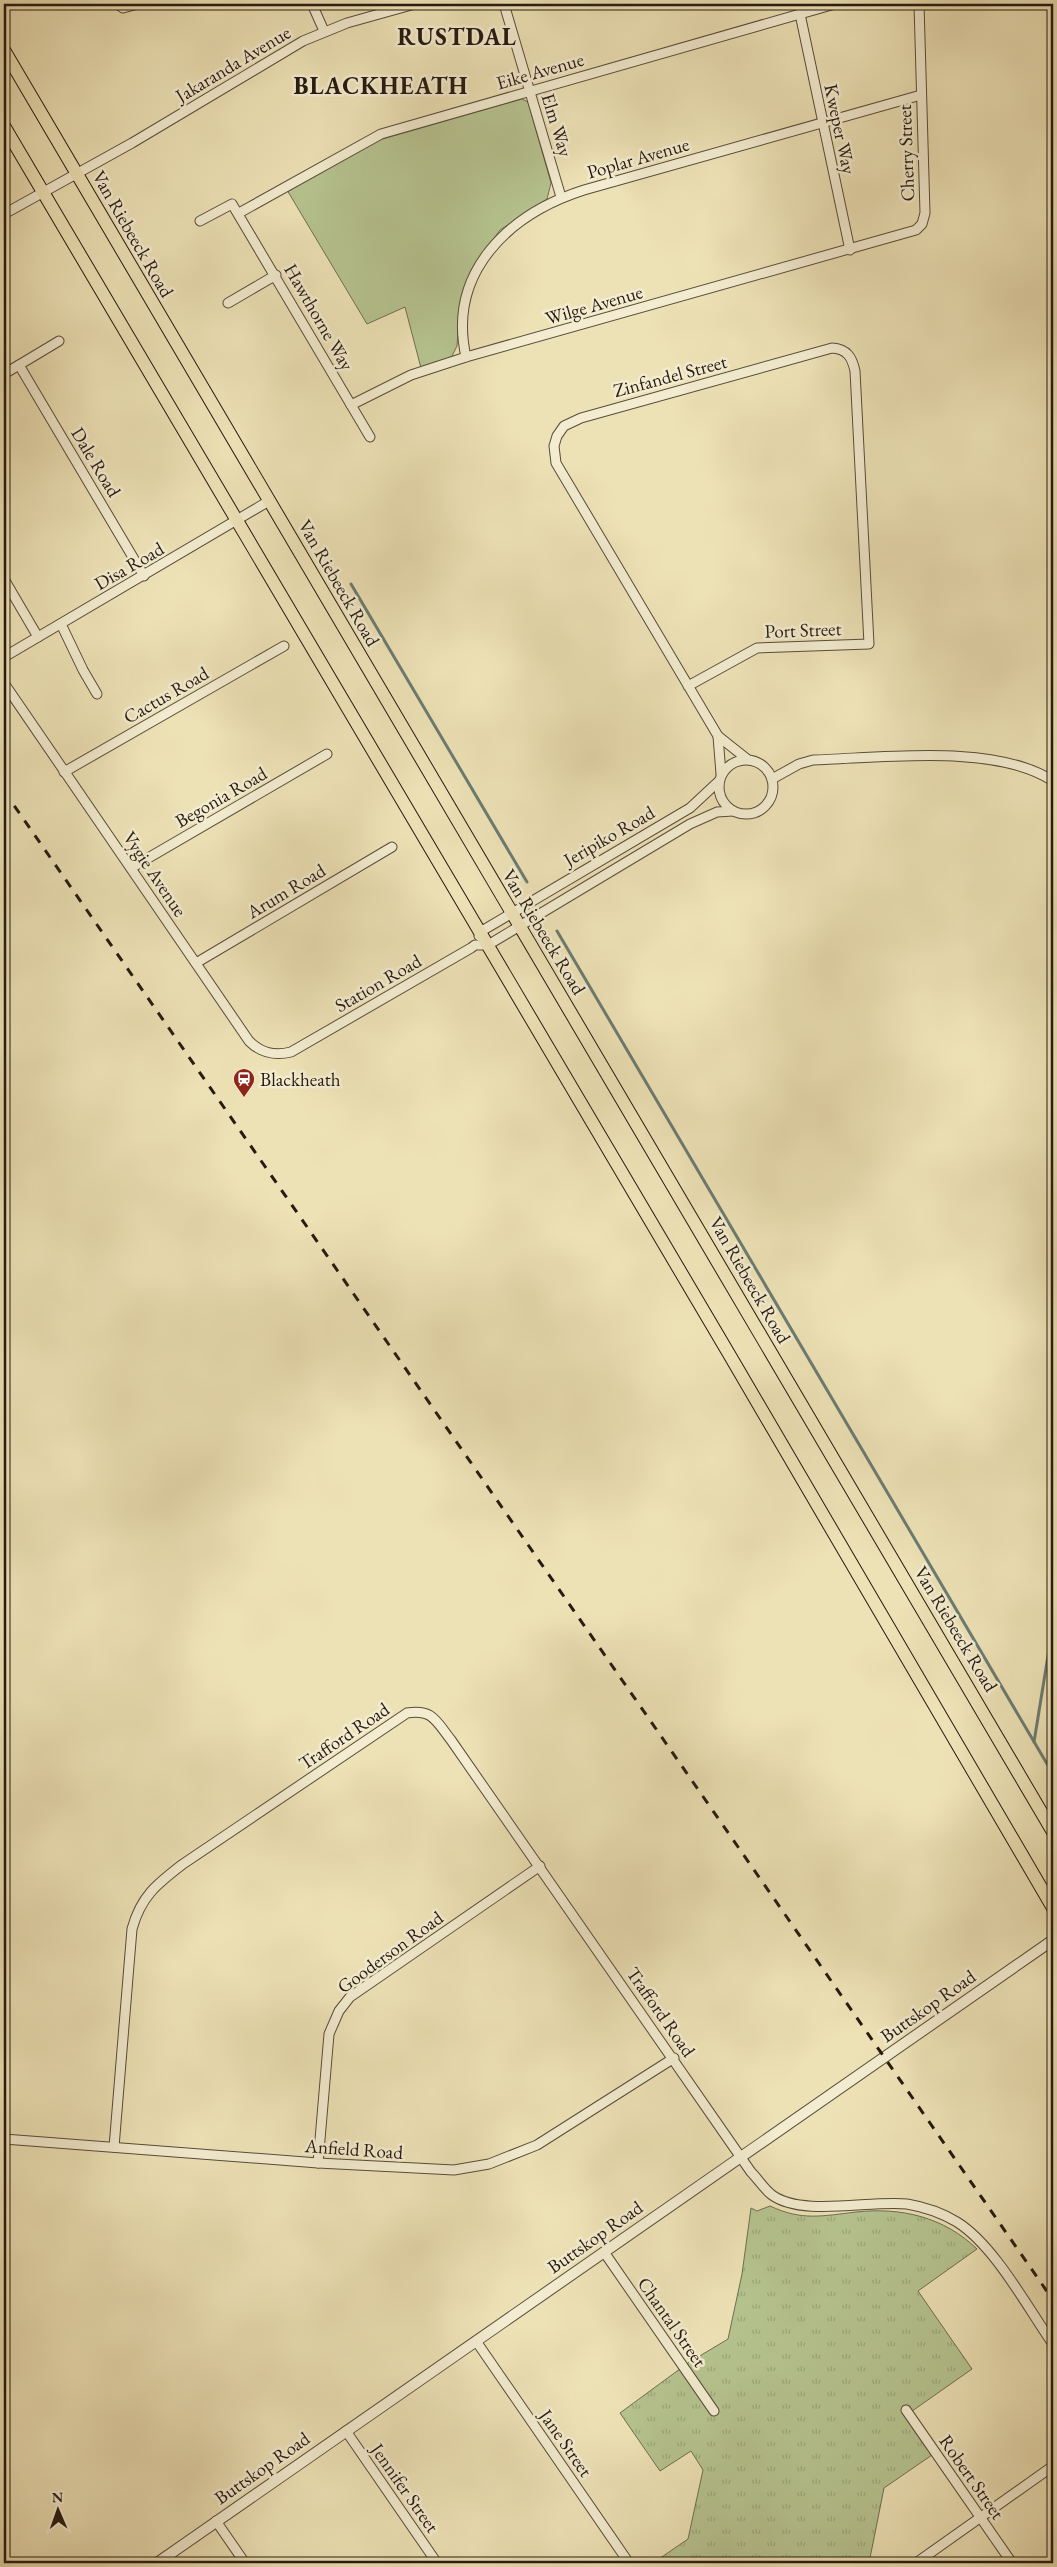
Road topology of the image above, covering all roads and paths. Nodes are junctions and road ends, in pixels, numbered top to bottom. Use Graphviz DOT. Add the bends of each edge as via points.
graph roads {
  1 [pos="138,4"];
  2 [pos="312,4"];
  3 [pos="415,4"];
  4 [pos="504,4"];
  5 [pos="835,4"];
  6 [pos="920,4"];
  7 [pos="120,6"];
  8 [pos="800,14"];
  9 [pos="324,31"];
  10 [pos="4,50"];
  11 [pos="530,91"];
  12 [pos="920,95"];
  13 [pos="821,124"];
  14 [pos="4,126"];
  15 [pos="76,173"];
  16 [pos="42,191"];
  17 [pos="561,197"];
  18 [pos="239,213"];
  19 [pos="4,214"];
  20 [pos="200,221"];
  21 [pos="850,250"];
  22 [pos="276,276"];
  23 [pos="228,302"];
  24 [pos="59,341"];
  25 [pos="466,357"];
  26 [pos="19,365"];
  27 [pos="4,374"];
  28 [pos="351,405"];
  29 [pos="370,437"];
  30 [pos="269,501"];
  31 [pos="237,521"];
  32 [pos="144,576"];
  33 [pos="4,579"];
  34 [pos="61,624"];
  35 [pos="38,637"];
  36 [pos="868,644"];
  37 [pos="284,646"];
  38 [pos="4,656"];
  39 [pos="4,683"];
  40 [pos="688,686"];
  41 [pos="97,694"];
  42 [pos="718,736"];
  43 [pos="327,754"];
  44 [pos="747,759"];
  45 [pos="64,772"];
  46 [pos="720,778"];
  47 [pos="772,779"];
  48 [pos="1053,782"];
  49 [pos="733,811"];
  50 [pos="392,847"];
  51 [pos="131,868"];
  52 [pos="511,913"];
  53 [pos="519,927"];
  54 [pos="480,932"];
  55 [pos="482,945"];
  56 [pos="196,963"];
  57 [pos="297,1049"];
  58 [pos="1053,1832"];
  59 [pos="540,1866"];
  60 [pos="1053,1908"];
  61 [pos="1053,1940"];
  62 [pos="674,2058"];
  63 [pos="4,2139"];
  64 [pos="114,2147"];
  65 [pos="741,2156"];
  66 [pos="318,2163"];
  67 [pos="604,2252"];
  68 [pos="476,2341"];
  69 [pos="1053,2344"];
  70 [pos="906,2410"];
  71 [pos="714,2411"];
  72 [pos="346,2431"];
  73 [pos="1053,2466"];
  74 [pos="980,2518"];
  75 [pos="216,2521"];
  76 [pos="156,2563"];
  77 [pos="245,2563"];
  78 [pos="437,2563"];
  79 [pos="629,2563"];
  80 [pos="916,2563"];
  81 [pos="1012,2563"];
  1 -- 7 [label="street"];
  2 -- 9 [label="street"];
  3 -- 9 [label="street, Jakaranda Avenue"];
  4 -- 11 [label="street, Elm Way"];
  5 -- 8 [label="street, Eike Avenue"];
  6 -- 12 [label="street, Cherry Street"];
  8 -- 11 [label="street, Eike Avenue"];
  8 -- 13 [label="street, Kweper Way"];
  9 -- 15 [label="street, Jakaranda Avenue"];
  10 -- 15 [label="main road, Van Riebeeck Road"];
  11 -- 17 [label="street, Elm Way"];
  11 -- 18 [label="street, Eike Avenue" via="369,140"];
  12 -- 13 [label="street, Poplar Avenue"];
  12 -- 21 [label="street, Cherry Street" via="924,218 916,230"];
  13 -- 17 [label="street, Poplar Avenue"];
  13 -- 21 [label="street, Kweper Way"];
  14 -- 16 [label="main road"];
  15 -- 16 [label="street, Jakaranda Avenue"];
  15 -- 30 [label="main road, Van Riebeeck Road"];
  16 -- 19 [label="street, Jakaranda Avenue"];
  16 -- 31 [label="main road"];
  17 -- 25 [label="street, Poplar Avenue" via="515,224 491,246 480,262 465,303 462,324"];
  18 -- 20 [label="street" via="232,204"];
  18 -- 22 [label="street, Hawthorne Way"];
  21 -- 25 [label="street, Wilge Avenue"];
  22 -- 23 [label="street"];
  22 -- 28 [label="street, Hawthorne Way"];
  24 -- 26 [label="street"];
  25 -- 28 [label="street, Wilge Avenue" via="411,375"];
  26 -- 27 [label="street"];
  26 -- 32 [label="street, Dale Road"];
  28 -- 29 [label="street, Hawthorne Way"];
  30 -- 31 [label="street, Disa Road"];
  30 -- 52 [label="main road, Van Riebeeck Road"];
  31 -- 32 [label="street, Disa Road"];
  31 -- 54 [label="main road"];
  32 -- 34 [label="street, Disa Road"];
  33 -- 35 [label="street"];
  34 -- 35 [label="street, Disa Road"];
  34 -- 41 [label="street"];
  35 -- 38 [label="street, Disa Road"];
  36 -- 40 [label="street, Port Street" via="757,648"];
  36 -- 40 [label="street, Zinfandel Street" via="856,371 845,351 832,348 580,418 564,426 557,436 554,446 556,463"];
  37 -- 45 [label="street, Cactus Road"];
  39 -- 45 [label="street, Vygie Avenue"];
  40 -- 42 [label="street, Zinfandel Street"];
  42 -- 44 [label="street, Zinfandel Street"];
  42 -- 46 [label="street, Zinfandel Street"];
  43 -- 51 [label="street, Begonia Road"];
  44 -- 46 [label="street" via="732,763"];
  44 -- 47 [label="street" via="763,765"];
  45 -- 51 [label="street, Vygie Avenue"];
  46 -- 49 [label="street" via="721,798"];
  46 -- 52 [label="street, Jeripiko Road" via="690,808"];
  47 -- 48 [label="street" via="813,760 941,756 997,760 1027,768"];
  47 -- 49 [label="street" via="772,793 761,809 749,814"];
  49 -- 53 [label="street, Jeripiko Road" via="718,812 690,824"];
  50 -- 56 [label="street, Arum Road"];
  51 -- 56 [label="street, Vygie Avenue"];
  52 -- 53 [label="main road, Van Riebeeck Road"];
  52 -- 54 [label="street, Jeripiko Road"];
  53 -- 55 [label="street, Jeripiko Road"];
  53 -- 58 [label="main road, Van Riebeeck Road"];
  54 -- 55 [label="main road"];
  55 -- 57 [label="street, Station Road"];
  55 -- 60 [label="main road"];
  56 -- 57 [label="street, Vygie Avenue" via="253,1045 264,1052 277,1054"];
  59 -- 62 [label="street, Trafford Road"];
  59 -- 64 [label="street, Trafford Road" via="431,1714 407,1713 183,1864 154,1886 146,1897 132,1929"];
  59 -- 66 [label="street, Gooderson Road" via="350,1997 339,2011 329,2034"];
  61 -- 65 [label="street, Buttskop Road"];
  62 -- 65 [label="street, Trafford Road"];
  62 -- 66 [label="street, Anfield Road" via="537,2145 489,2164 435,2170"];
  63 -- 64 [label="street, Anfield Road"];
  64 -- 66 [label="street, Anfield Road"];
  65 -- 67 [label="street, Buttskop Road"];
  65 -- 69 [label="street, Trafford Road" via="767,2191 787,2202 816,2206 915,2206 956,2222 983,2244"];
  67 -- 68 [label="street, Buttskop Road"];
  67 -- 71 [label="street, Chantal Street"];
  68 -- 72 [label="street, Buttskop Road"];
  68 -- 79 [label="street, Jane Street"];
  70 -- 74 [label="street, Robert Street"];
  72 -- 75 [label="street, Buttskop Road"];
  72 -- 78 [label="street, Jennifer Street"];
  73 -- 74 [label="street"];
  74 -- 80 [label="street"];
  74 -- 81 [label="street, Robert Street"];
  75 -- 76 [label="street, Buttskop Road"];
  75 -- 77 [label="street"];
}
